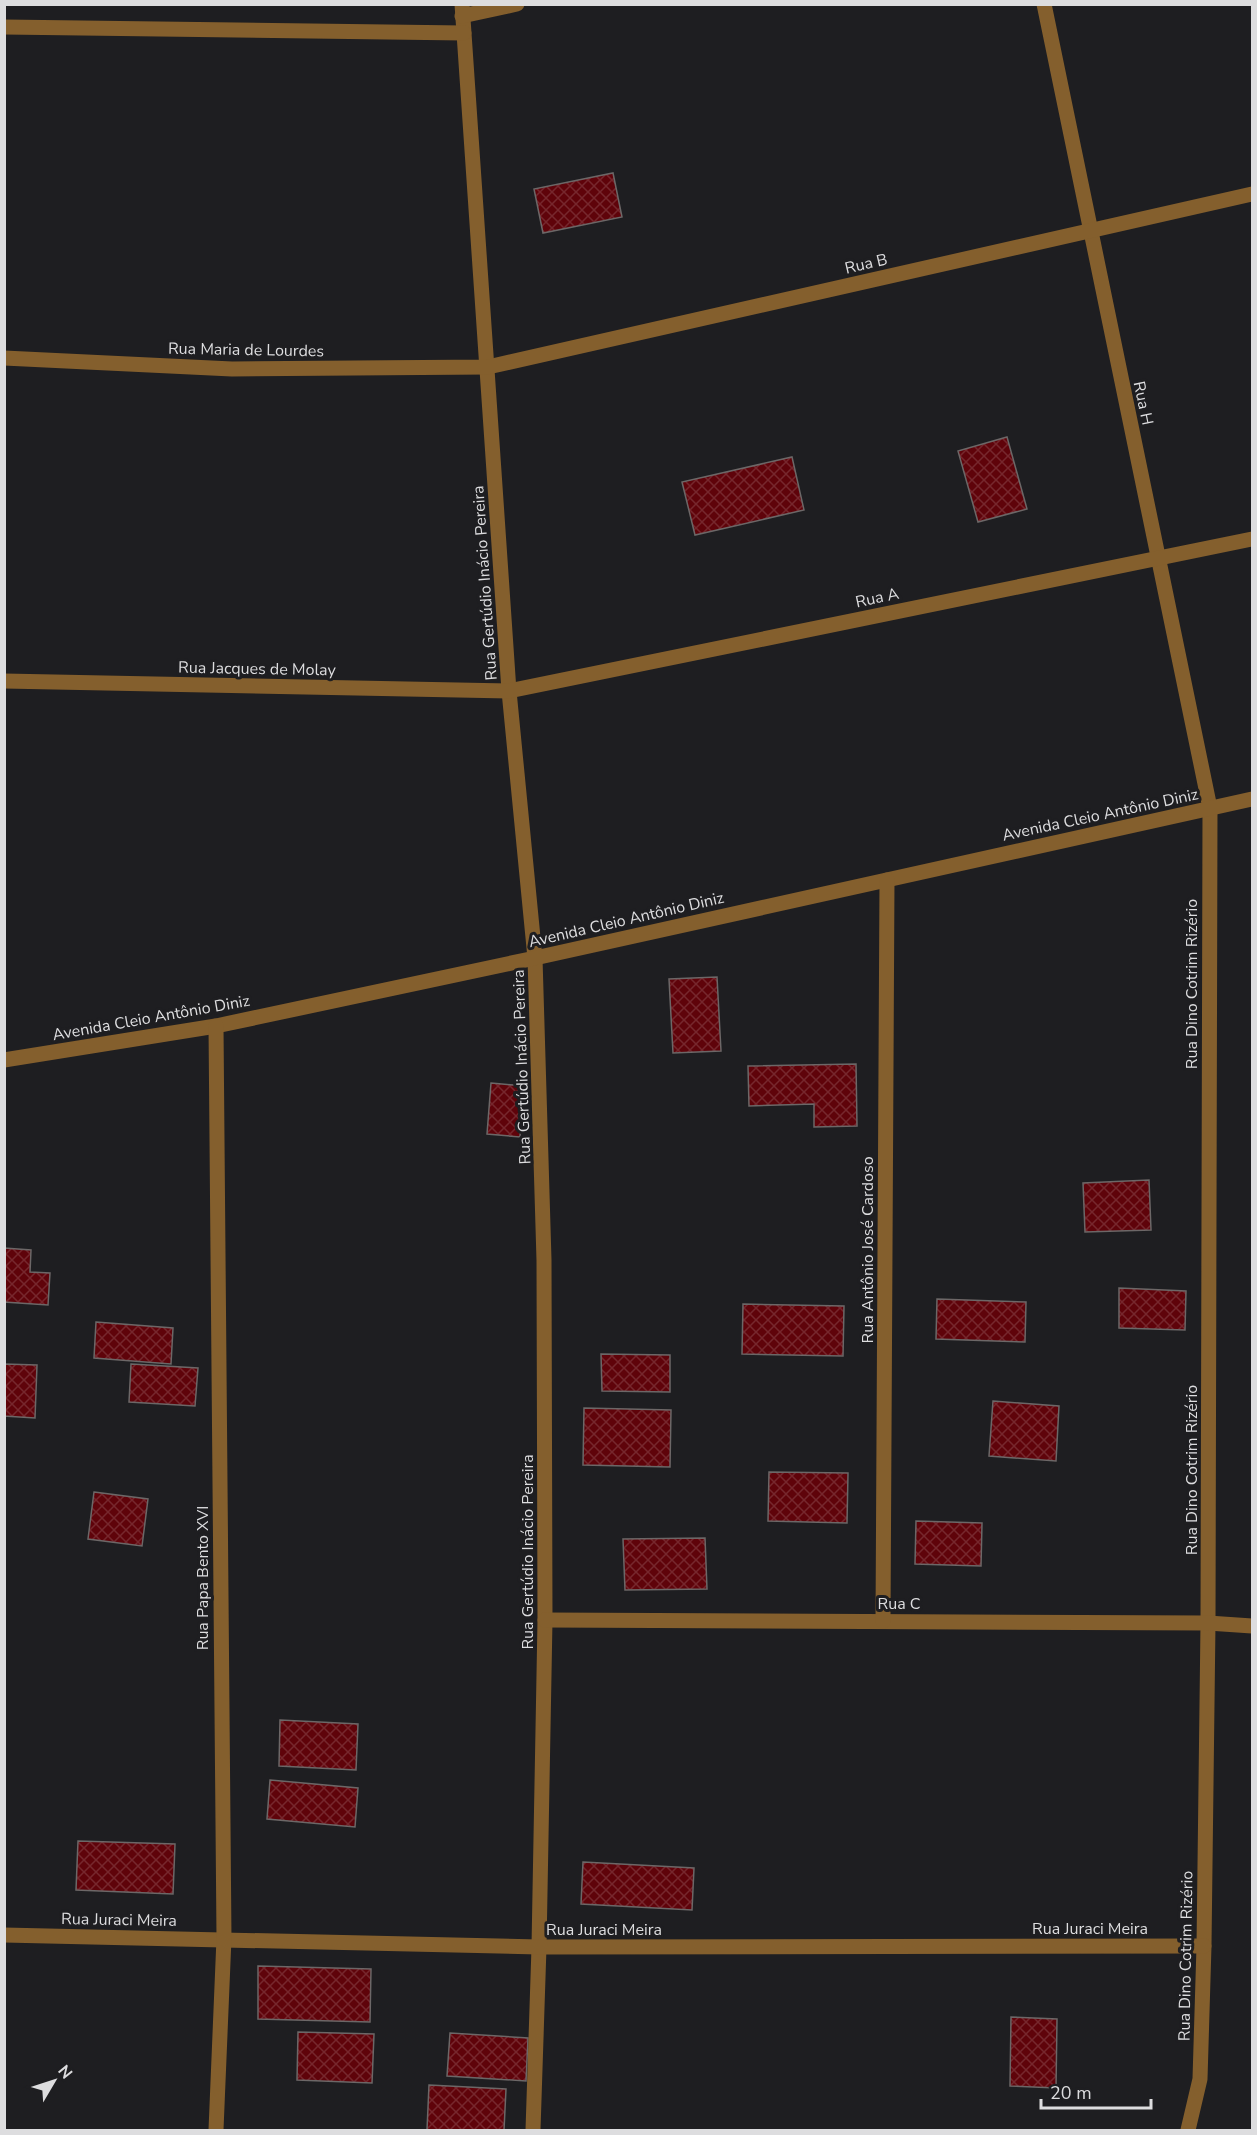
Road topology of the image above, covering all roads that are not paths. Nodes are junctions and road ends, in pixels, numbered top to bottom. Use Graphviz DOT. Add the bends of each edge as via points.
graph roads {
  1 [pos="517,4"];
  2 [pos="1044,4"];
  3 [pos="462,10"];
  4 [pos="4,27"];
  5 [pos="464,33"];
  6 [pos="1252,194"];
  7 [pos="1090,230"];
  8 [pos="4,358"];
  9 [pos="488,367"];
  10 [pos="1252,538"];
  11 [pos="1158,558"];
  12 [pos="4,681"];
  13 [pos="509,691"];
  14 [pos="1252,799"];
  15 [pos="1210,808"];
  16 [pos="887,880"];
  17 [pos="536,958"];
  18 [pos="216,1026"];
  19 [pos="4,1060"];
  20 [pos="545,1620"];
  21 [pos="883,1621"];
  22 [pos="1208,1623"];
  23 [pos="1252,1626"];
  24 [pos="4,1935"];
  25 [pos="224,1938"];
  26 [pos="1204,1946"];
  27 [pos="539,1947"];
  28 [pos="216,2130"];
  29 [pos="534,2130"];
  30 [pos="1188,2130"];
  1 -- 3 [label="street"];
  2 -- 7 [label="street, Rua H"];
  3 -- 5 [label="street, Rua Gertúdio Inácio Pereira"];
  4 -- 5 [label="street"];
  5 -- 9 [label="street, Rua Gertúdio Inácio Pereira"];
  6 -- 7 [label="street, Rua B"];
  7 -- 9 [label="street, Rua B"];
  7 -- 11 [label="street, Rua H"];
  8 -- 9 [label="street, Rua Maria de Lourdes" via="232,369"];
  9 -- 13 [label="street, Rua Gertúdio Inácio Pereira"];
  10 -- 11 [label="street, Rua A"];
  11 -- 13 [label="street, Rua A"];
  11 -- 15 [label="street, Rua H"];
  12 -- 13 [label="street, Rua Jacques de Molay"];
  13 -- 17 [label="street, Rua Gertúdio Inácio Pereira"];
  14 -- 15 [label="street, Avenida Cleio Antônio Diniz"];
  15 -- 16 [label="street, Avenida Cleio Antônio Diniz"];
  15 -- 22 [label="street, Rua Dino Cotrim Rizério"];
  16 -- 17 [label="street, Avenida Cleio Antônio Diniz"];
  16 -- 21 [label="street, Rua Antônio José Cardoso"];
  17 -- 18 [label="street, Avenida Cleio Antônio Diniz"];
  17 -- 20 [label="street, Rua Gertúdio Inácio Pereira" via="544,1260"];
  18 -- 19 [label="street, Avenida Cleio Antônio Diniz"];
  18 -- 25 [label="street, Rua Papa Bento XVI"];
  20 -- 21 [label="street, Rua C"];
  20 -- 27 [label="street, Rua Gertúdio Inácio Pereira"];
  21 -- 22 [label="street, Rua C"];
  22 -- 23 [label="street, Rua C"];
  22 -- 26 [label="street, Rua Dino Cotrim Rizério"];
  24 -- 25 [label="street, Rua Juraci Meira"];
  25 -- 27 [label="street, Rua Juraci Meira"];
  25 -- 28 [label="street, Rua Papa Bento XVI"];
  26 -- 27 [label="street, Rua Juraci Meira"];
  26 -- 30 [label="street, Rua Dino Cotrim Rizério" via="1200,2079"];
  27 -- 29 [label="street, Rua Gertúdio Inácio Pereira"];
}
